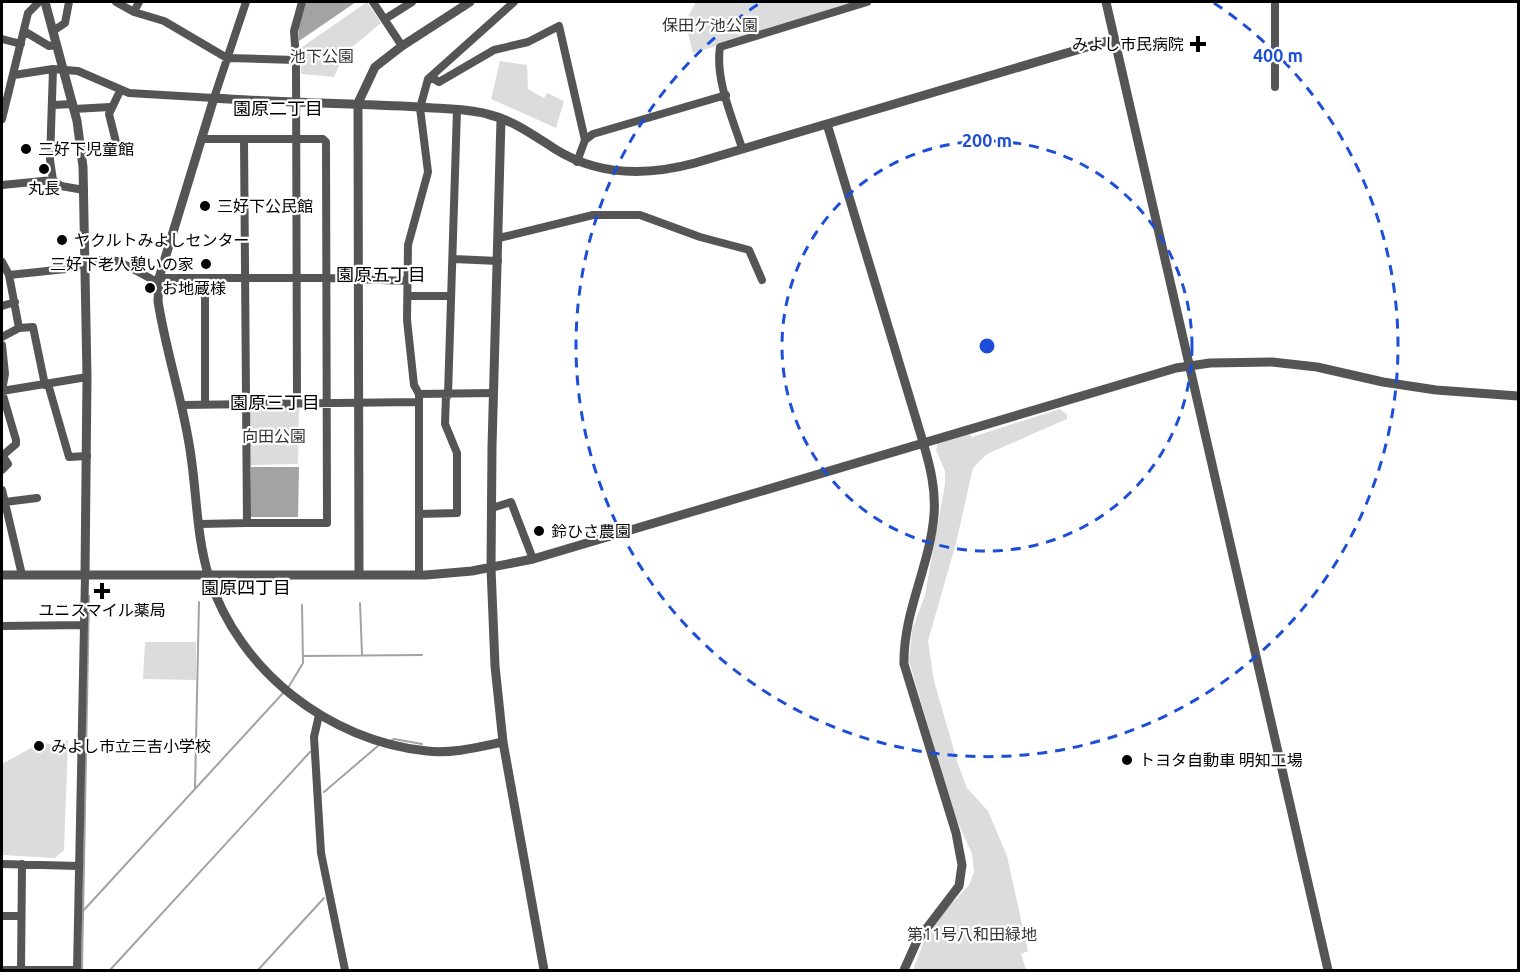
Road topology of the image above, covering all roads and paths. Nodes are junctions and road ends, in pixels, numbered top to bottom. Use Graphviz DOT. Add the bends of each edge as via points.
graph roads {
  1 [pos="39,2"];
  2 [pos="45,2"];
  3 [pos="69,2"];
  4 [pos="116,2"];
  5 [pos="139,2"];
  6 [pos="246,2"];
  7 [pos="302,2"];
  8 [pos="373,2"];
  9 [pos="412,2"];
  10 [pos="470,2"];
  11 [pos="867,2"];
  12 [pos="1106,2"];
  13 [pos="1275,2"];
  14 [pos="509,3"];
  15 [pos="134,12"];
  16 [pos="384,19"];
  17 [pos="24,31"];
  18 [pos="53,31"];
  19 [pos="2,39"];
  20 [pos="1114,39"];
  21 [pos="21,44"];
  22 [pos="56,45"];
  23 [pos="402,46"];
  24 [pos="227,58"];
  25 [pos="296,60"];
  26 [pos="58,70"];
  27 [pos="14,75"];
  28 [pos="431,76"];
  29 [pos="1275,87"];
  30 [pos="120,91"];
  31 [pos="726,95"];
  32 [pos="214,98"];
  33 [pos="4,100"];
  34 [pos="358,103"];
  35 [pos="296,104"];
  36 [pos="53,105"];
  37 [pos="73,106"];
  38 [pos="110,107"];
  39 [pos="420,108"];
  40 [pos="458,110"];
  41 [pos="2,119"];
  42 [pos="501,119"];
  43 [pos="827,124"];
  44 [pos="201,139"];
  45 [pos="244,140"];
  46 [pos="295,140"];
  47 [pos="585,140"];
  48 [pos="116,142"];
  49 [pos="742,148"];
  50 [pos="578,162"];
  51 [pos="53,180"];
  52 [pos="2,185"];
  53 [pos="84,190"];
  54 [pos="499,238"];
  55 [pos="454,260"];
  56 [pos="498,261"];
  57 [pos="2,262"];
  58 [pos="83,262"];
  59 [pos="9,276"];
  60 [pos="295,278"];
  61 [pos="326,278"];
  62 [pos="246,279"];
  63 [pos="358,279"];
  64 [pos="159,280"];
  65 [pos="205,280"];
  66 [pos="762,280"];
  67 [pos="408,281"];
  68 [pos="408,296"];
  69 [pos="451,296"];
  70 [pos="15,302"];
  71 [pos="2,306"];
  72 [pos="20,328"];
  73 [pos="2,337"];
  74 [pos="2,345"];
  75 [pos="1189,366"];
  76 [pos="87,377"];
  77 [pos="46,384"];
  78 [pos="2,391"];
  79 [pos="493,393"];
  80 [pos="447,395"];
  81 [pos="1518,396"];
  82 [pos="419,398"];
  83 [pos="205,403"];
  84 [pos="297,403"];
  85 [pos="326,403"];
  86 [pos="358,403"];
  87 [pos="246,404"];
  88 [pos="182,405"];
  89 [pos="923,442"];
  90 [pos="2,456"];
  91 [pos="87,456"];
  92 [pos="2,470"];
  93 [pos="2,490"];
  94 [pos="37,498"];
  95 [pos="5,502"];
  96 [pos="492,508"];
  97 [pos="419,514"];
  98 [pos="247,523"];
  99 [pos="200,524"];
  100 [pos="533,559"];
  101 [pos="491,568"];
  102 [pos="2,575"];
  103 [pos="22,575"];
  104 [pos="208,575"];
  105 [pos="359,575"];
  106 [pos="419,575"];
  107 [pos="85,576"];
  108 [pos="2,626"];
  109 [pos="83,626"];
  110 [pos="319,716"];
  111 [pos="503,742"];
  112 [pos="2,864"];
  113 [pos="22,864"];
  114 [pos="79,866"];
  115 [pos="2,916"];
  116 [pos="20,916"];
  117 [pos="2,970"];
  118 [pos="21,970"];
  119 [pos="76,970"];
  120 [pos="345,970"];
  121 [pos="544,970"];
  122 [pos="904,970"];
  123 [pos="1328,970"];
  1 -- 17 [label="street" via="30,8"];
  2 -- 18 [label="street"];
  3 -- 18 [label="street" via="65,23"];
  4 -- 15 [label="street"];
  5 -- 15 [label="street"];
  6 -- 24 [label="street"];
  7 -- 25 [label="street" via="294,31"];
  8 -- 16 [label="street"];
  9 -- 16 [label="street"];
  10 -- 23 [label="street"];
  11 -- 31 [label="street" via="720,47 718,59"];
  12 -- 20 [label="street"];
  13 -- 29 [label="street"];
  14 -- 28 [label="street" via="457,56"];
  15 -- 24 [label="street" via="164,21"];
  16 -- 23 [label="street"];
  17 -- 21 [label="street"];
  17 -- 22 [label="street" via="49,46"];
  18 -- 22 [label="street"];
  19 -- 21 [label="street"];
  20 -- 43 [label="street"];
  20 -- 75 [label="street"];
  21 -- 27 [label="street"];
  22 -- 26 [label="street"];
  23 -- 34 [label="street" via="375,67"];
  24 -- 25 [label="street"];
  24 -- 32 [label="street"];
  25 -- 35 [label="street"];
  26 -- 27 [label="street"];
  26 -- 30 [label="street" via="87,73"];
  26 -- 36 [label="street"];
  26 -- 37 [label="street"];
  27 -- 33 [label="street"];
  28 -- 39 [label="street"];
  28 -- 47 [label="street" via="439,82 494,50 528,42 559,26"];
  30 -- 32 [label="street"];
  30 -- 38 [label="street"];
  31 -- 47 [label="street" via="593,134"];
  31 -- 49 [label="street"];
  32 -- 35 [label="street"];
  32 -- 44 [label="street"];
  33 -- 41 [label="street"];
  34 -- 35 [label="street"];
  34 -- 39 [label="street"];
  34 -- 63 [label="street"];
  35 -- 46 [label="street"];
  36 -- 37 [label="street"];
  36 -- 51 [label="street"];
  37 -- 38 [label="street"];
  37 -- 53 [label="street" via="81,143"];
  38 -- 48 [label="street" via="110,126"];
  39 -- 40 [label="street"];
  39 -- 67 [label="street" via="428,172 408,245"];
  40 -- 42 [label="street"];
  40 -- 55 [label="street"];
  42 -- 50 [label="street" via="521,126"];
  42 -- 54 [label="street"];
  43 -- 49 [label="street"];
  43 -- 89 [label="street"];
  44 -- 45 [label="street"];
  44 -- 64 [label="street"];
  45 -- 46 [label="street"];
  45 -- 62 [label="street"];
  46 -- 60 [label="street"];
  46 -- 61 [label="street" via="326,142"];
  47 -- 50 [label="street"];
  49 -- 50 [label="street" via="658,172 619,172"];
  51 -- 52 [label="street"];
  51 -- 53 [label="street" via="61,186"];
  53 -- 58 [label="street"];
  54 -- 56 [label="street"];
  54 -- 66 [label="street" via="593,215 640,215 749,250"];
  55 -- 56 [label="street"];
  55 -- 69 [label="street"];
  56 -- 79 [label="street"];
  57 -- 59 [label="street"];
  58 -- 59 [label="street" via="66,269"];
  58 -- 64 [label="street" via="118,261"];
  58 -- 76 [label="street"];
  59 -- 70 [label="street"];
  60 -- 61 [label="street"];
  60 -- 62 [label="street"];
  60 -- 84 [label="street"];
  61 -- 63 [label="street"];
  61 -- 85 [label="street"];
  62 -- 65 [label="street"];
  62 -- 87 [label="street"];
  63 -- 67 [label="street"];
  63 -- 86 [label="street"];
  64 -- 65 [label="street"];
  64 -- 88 [label="street" via="161,321"];
  65 -- 83 [label="street"];
  67 -- 68 [label="street"];
  68 -- 69 [label="street"];
  68 -- 82 [label="street" via="414,385"];
  69 -- 80 [label="street"];
  70 -- 71 [label="street"];
  70 -- 72 [label="street"];
  72 -- 73 [label="street"];
  72 -- 77 [label="street" via="33,327"];
  74 -- 78 [label="street"];
  75 -- 81 [label="street" via="1286,363 1436,390"];
  75 -- 89 [label="street"];
  75 -- 123 [label="street"];
  76 -- 77 [label="street"];
  76 -- 91 [label="street"];
  77 -- 78 [label="street"];
  77 -- 91 [label="street" via="69,458"];
  78 -- 90 [label="street" via="16,440"];
  79 -- 80 [label="street"];
  79 -- 96 [label="street"];
  80 -- 82 [label="street"];
  80 -- 97 [label="street" via="445,424 457,453 457,513"];
  82 -- 86 [label="street"];
  82 -- 97 [label="street"];
  83 -- 87 [label="street"];
  83 -- 88 [label="street"];
  84 -- 85 [label="street"];
  84 -- 87 [label="street"];
  85 -- 86 [label="street"];
  85 -- 98 [label="street" via="327,523"];
  86 -- 105 [label="street"];
  87 -- 98 [label="street"];
  88 -- 99 [label="street"];
  89 -- 100 [label="street"];
  89 -- 122 [label="street" via="933,482 934,517 904,641 904,664 956,833 962,865 959,886 917,941"];
  90 -- 92 [label="street" via="8,464"];
  91 -- 107 [label="street"];
  93 -- 95 [label="street"];
  94 -- 95 [label="street"];
  95 -- 103 [label="street"];
  96 -- 100 [label="street" via="511,502"];
  96 -- 101 [label="street"];
  97 -- 106 [label="street"];
  98 -- 99 [label="street"];
  99 -- 104 [label="street"];
  100 -- 101 [label="street"];
  101 -- 106 [label="street"];
  101 -- 111 [label="street"];
  102 -- 103 [label="street"];
  103 -- 107 [label="street"];
  104 -- 105 [label="street"];
  104 -- 107 [label="street"];
  104 -- 110 [label="street" via="220,606 249,654"];
  105 -- 106 [label="street"];
  107 -- 109 [label="street"];
  108 -- 109 [label="street"];
  109 -- 114 [label="street"];
  110 -- 111 [label="street" via="388,745 429,751 464,750"];
  110 -- 120 [label="street" via="314,737 321,853"];
  111 -- 121 [label="street"];
  112 -- 113 [label="street"];
  113 -- 114 [label="street"];
  113 -- 116 [label="street"];
  114 -- 119 [label="street"];
  115 -- 116 [label="street"];
  116 -- 118 [label="street"];
  117 -- 118 [label="street"];
  118 -- 119 [label="street"];
}
